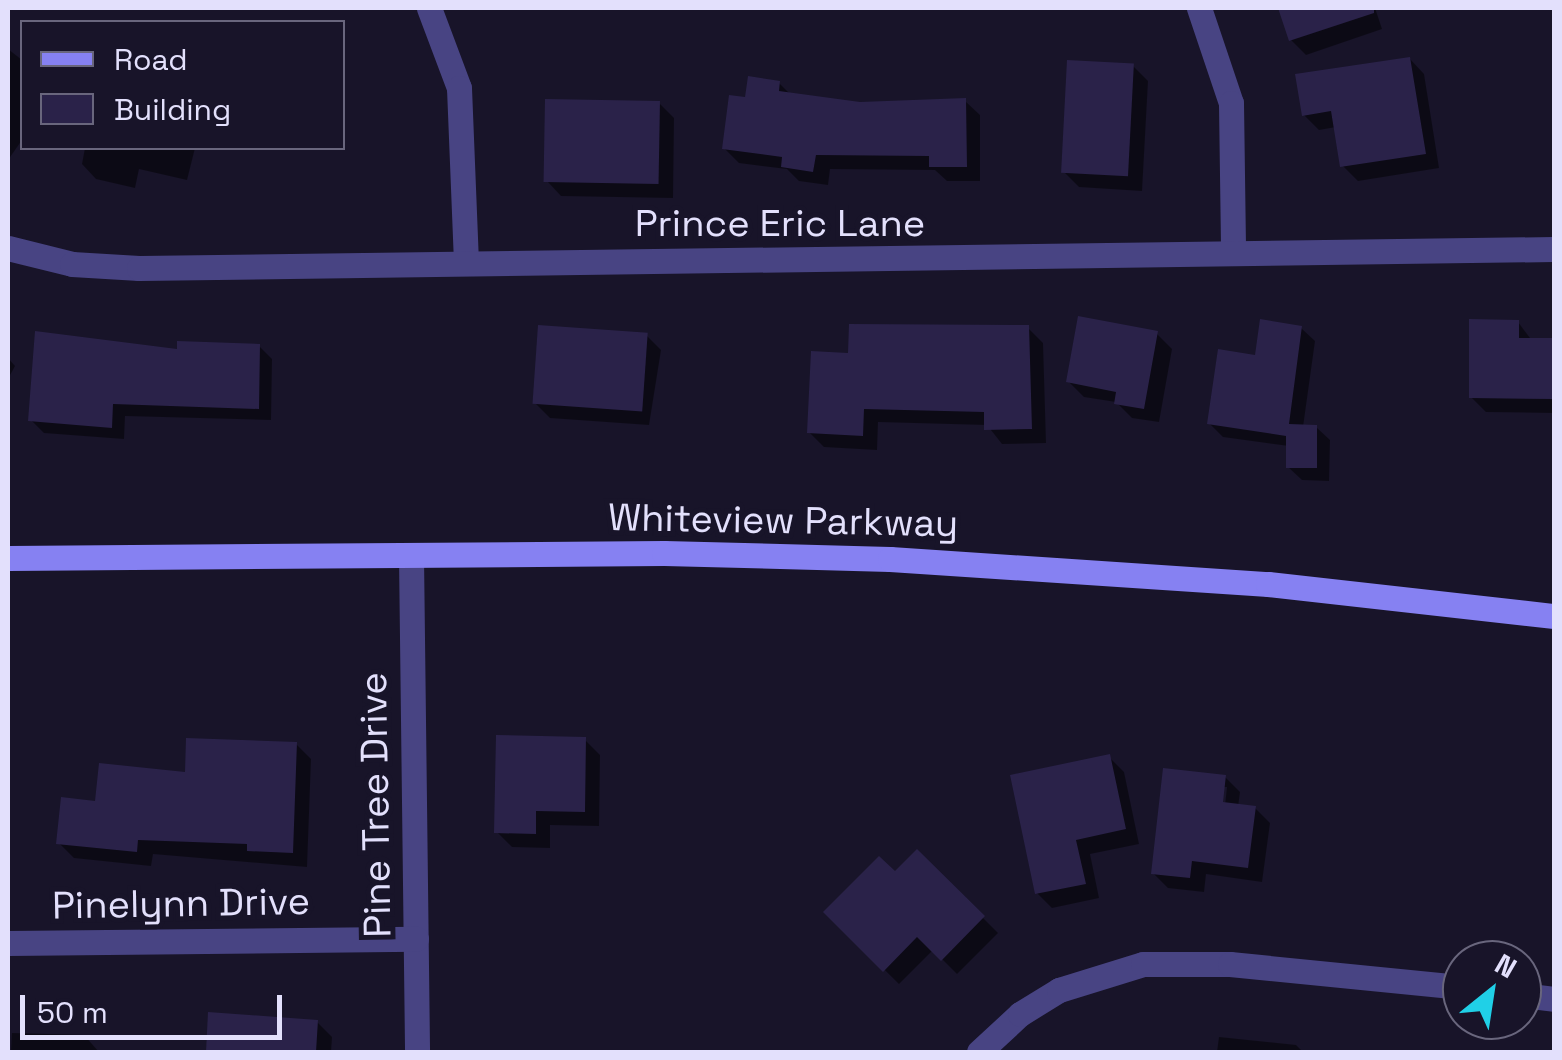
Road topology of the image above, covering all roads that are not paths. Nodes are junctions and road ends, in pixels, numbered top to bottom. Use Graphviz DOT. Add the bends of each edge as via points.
graph roads {
  1 [pos="429,8"];
  2 [pos="1199,8"];
  3 [pos="8,248"];
  4 [pos="1554,249"];
  5 [pos="1233,252"];
  6 [pos="466,262"];
  7 [pos="411,556"];
  8 [pos="8,558"];
  9 [pos="1554,616"];
  10 [pos="416,939"];
  11 [pos="8,943"];
  12 [pos="1442,985"];
  13 [pos="417,1052"];
  14 [pos="979,1052"];
  1 -- 6 [label="street" via="459,88"];
  2 -- 5 [label="street" via="1231,103"];
  3 -- 6 [label="street, Prince Eric Lane" via="72,264 139,268"];
  4 -- 5 [label="street, Prince Eric Lane"];
  5 -- 6 [label="street, Prince Eric Lane" via="834,263"];
  7 -- 8 [label="street, Whiteview Parkway"];
  7 -- 9 [label="street, Whiteview Parkway" via="682,553 1036,566"];
  7 -- 10 [label="street, Pine Tree Drive"];
  10 -- 11 [label="street, Pinelynn Drive"];
  10 -- 13 [label="street, Pine Tree Drive"];
  12 -- 14 [label="street" via="1230,964 1144,964 1049,996"];
}
